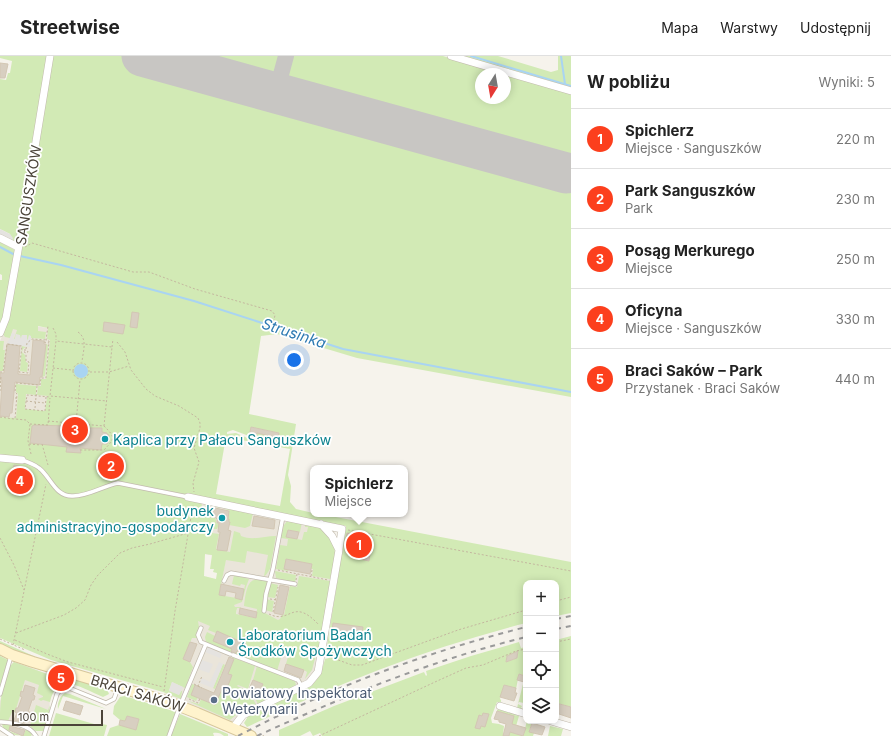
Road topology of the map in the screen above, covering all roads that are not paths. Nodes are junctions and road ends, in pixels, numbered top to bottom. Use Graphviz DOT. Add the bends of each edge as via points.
graph roads {
  1 [pos="50,56"];
  2 [pos="451,56"];
  3 [pos="571,91"];
  4 [pos="0,238"];
  5 [pos="18,247"];
  6 [pos="0,333"];
  7 [pos="0,458"];
  8 [pos="22,460"];
  9 [pos="191,498"];
  10 [pos="283,516"];
  11 [pos="321,524"];
  12 [pos="339,550"];
  13 [pos="269,580"];
  14 [pos="224,582"];
  15 [pos="295,584"];
  16 [pos="264,611"];
  17 [pos="201,628"];
  18 [pos="206,644"];
  19 [pos="0,649"];
  20 [pos="13,650"];
  21 [pos="303,683"];
  22 [pos="118,686"];
  23 [pos="0,694"];
  24 [pos="183,704"];
  25 [pos="500,706"];
  26 [pos="523,713"];
  27 [pos="0,722"];
  28 [pos="559,723"];
  29 [pos="571,727"];
  30 [pos="0,728"];
  31 [pos="233,728"];
  32 [pos="12,736"];
  33 [pos="36,736"];
  34 [pos="44,736"];
  35 [pos="169,736"];
  36 [pos="251,736"];
  1 -- 5 [label="street, SANGUSZKÓW"];
  2 -- 3 [label="street"];
  4 -- 5 [label="street"];
  5 -- 6 [label="street, SANGUSZKÓW" via="6,318"];
  7 -- 8 [label="street"];
  8 -- 9 [label="lane" via="39,468 64,495 73,497 118,483"];
  9 -- 10 [label="street"];
  10 -- 11 [label="street"];
  10 -- 13 [label="lane"];
  11 -- 12 [label="street" via="332,536"];
  11 -- 12 [label="street" via="342,529"];
  12 -- 21 [label="street" via="318,672"];
  13 -- 14 [label="lane" via="231,574 227,575"];
  13 -- 15 [label="lane"];
  13 -- 16 [label="lane"];
  17 -- 18 [label="lane" via="199,639"];
  18 -- 21 [label="lane"];
  18 -- 24 [label="lane"];
  19 -- 20 [label="street, BRACI SAKÓW"];
  20 -- 22 [label="street, BRACI SAKÓW" via="50,667"];
  20 -- 23 [label="lane"];
  21 -- 31 [label="street" via="243,715"];
  22 -- 24 [label="street, BRACI SAKÓW"];
  22 -- 34 [label="lane" via="114,699 106,703 69,688 60,690"];
  24 -- 31 [label="street, BRACI SAKÓW"];
  24 -- 35 [label="lane"];
  25 -- 26 [label="street"];
  27 -- 33 [label="lane" via="28,728"];
  28 -- 29 [label="street"];
  30 -- 32 [label="lane"];
  31 -- 36 [label="street, BRACI SAKÓW"];
}
